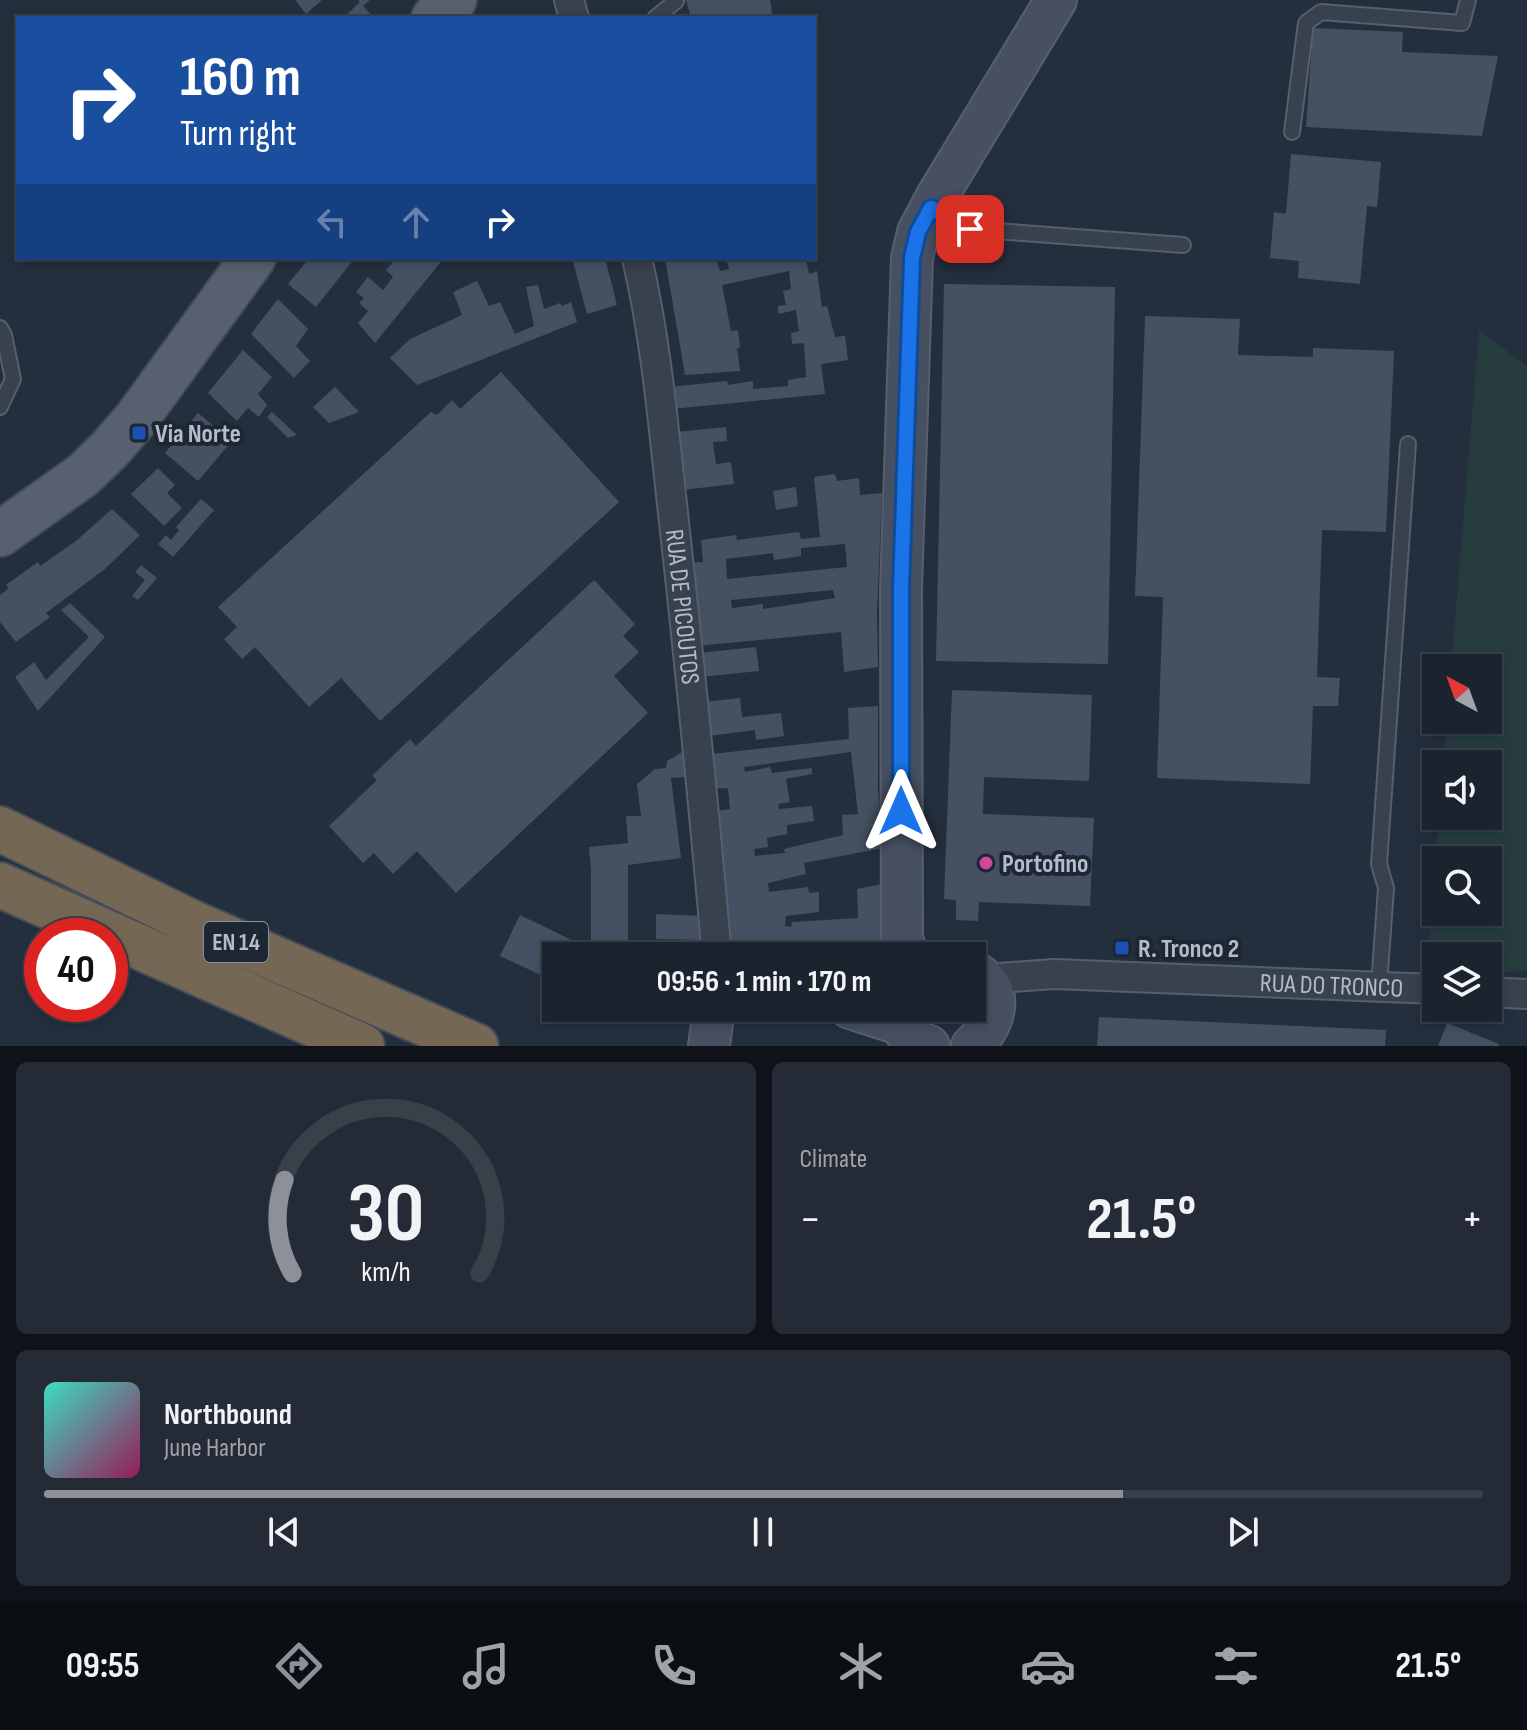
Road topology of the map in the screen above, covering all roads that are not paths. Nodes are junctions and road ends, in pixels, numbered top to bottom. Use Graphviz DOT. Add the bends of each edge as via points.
graph roads {
  1 [pos="454,0"];
  2 [pos="1056,0"];
  3 [pos="1468,0"];
  4 [pos="676,1"];
  5 [pos="436,16"];
  6 [pos="657,16"];
  7 [pos="1292,132"];
  8 [pos="931,208"];
  9 [pos="1183,245"];
  10 [pos="252,260"];
  11 [pos="637,260"];
  12 [pos="0,328"];
  13 [pos="0,407"];
  14 [pos="1408,444"];
  15 [pos="0,534"];
  16 [pos="0,829"];
  17 [pos="0,885"];
  18 [pos="716,942"];
  19 [pos="903,942"];
  20 [pos="986,975"];
  21 [pos="986,984"];
  22 [pos="1379,986"];
  23 [pos="1422,988"];
  24 [pos="1502,993"];
  25 [pos="1527,994"];
  26 [pos="712,1022"];
  27 [pos="362,1046"];
  28 [pos="476,1046"];
  29 [pos="709,1046"];
  30 [pos="972,1046"];
  1 -- 5 [label="main road"];
  2 -- 8 [label="street"];
  3 -- 7 [label="lane" via="1462,23 1321,12 1306,23"];
  4 -- 6 [label="lane"];
  8 -- 9 [label="lane" via="970,229"];
  8 -- 19 [label="street" via="912,258 902,558"];
  10 -- 15 [label="main road" via="110,449 83,475"];
  11 -- 18 [label="street, RUA DE PICOUTOS" via="660,402"];
  12 -- 13 [label="lane" via="13,379"];
  14 -- 22 [label="lane" via="1379,864 1386,888"];
  16 -- 28 [label="highway, EN 14" via="193,923"];
  17 -- 27 [label="highway, EN 14"];
  20 -- 22 [label="street, RUA DO TRONCO"];
  21 -- 30 [label="street, RUA DO TRONCO" via="993,993 991,1023"];
  22 -- 23 [label="street, RUA DO TRONCO"];
  24 -- 25 [label="street"];
  26 -- 29 [label="street"];
}
